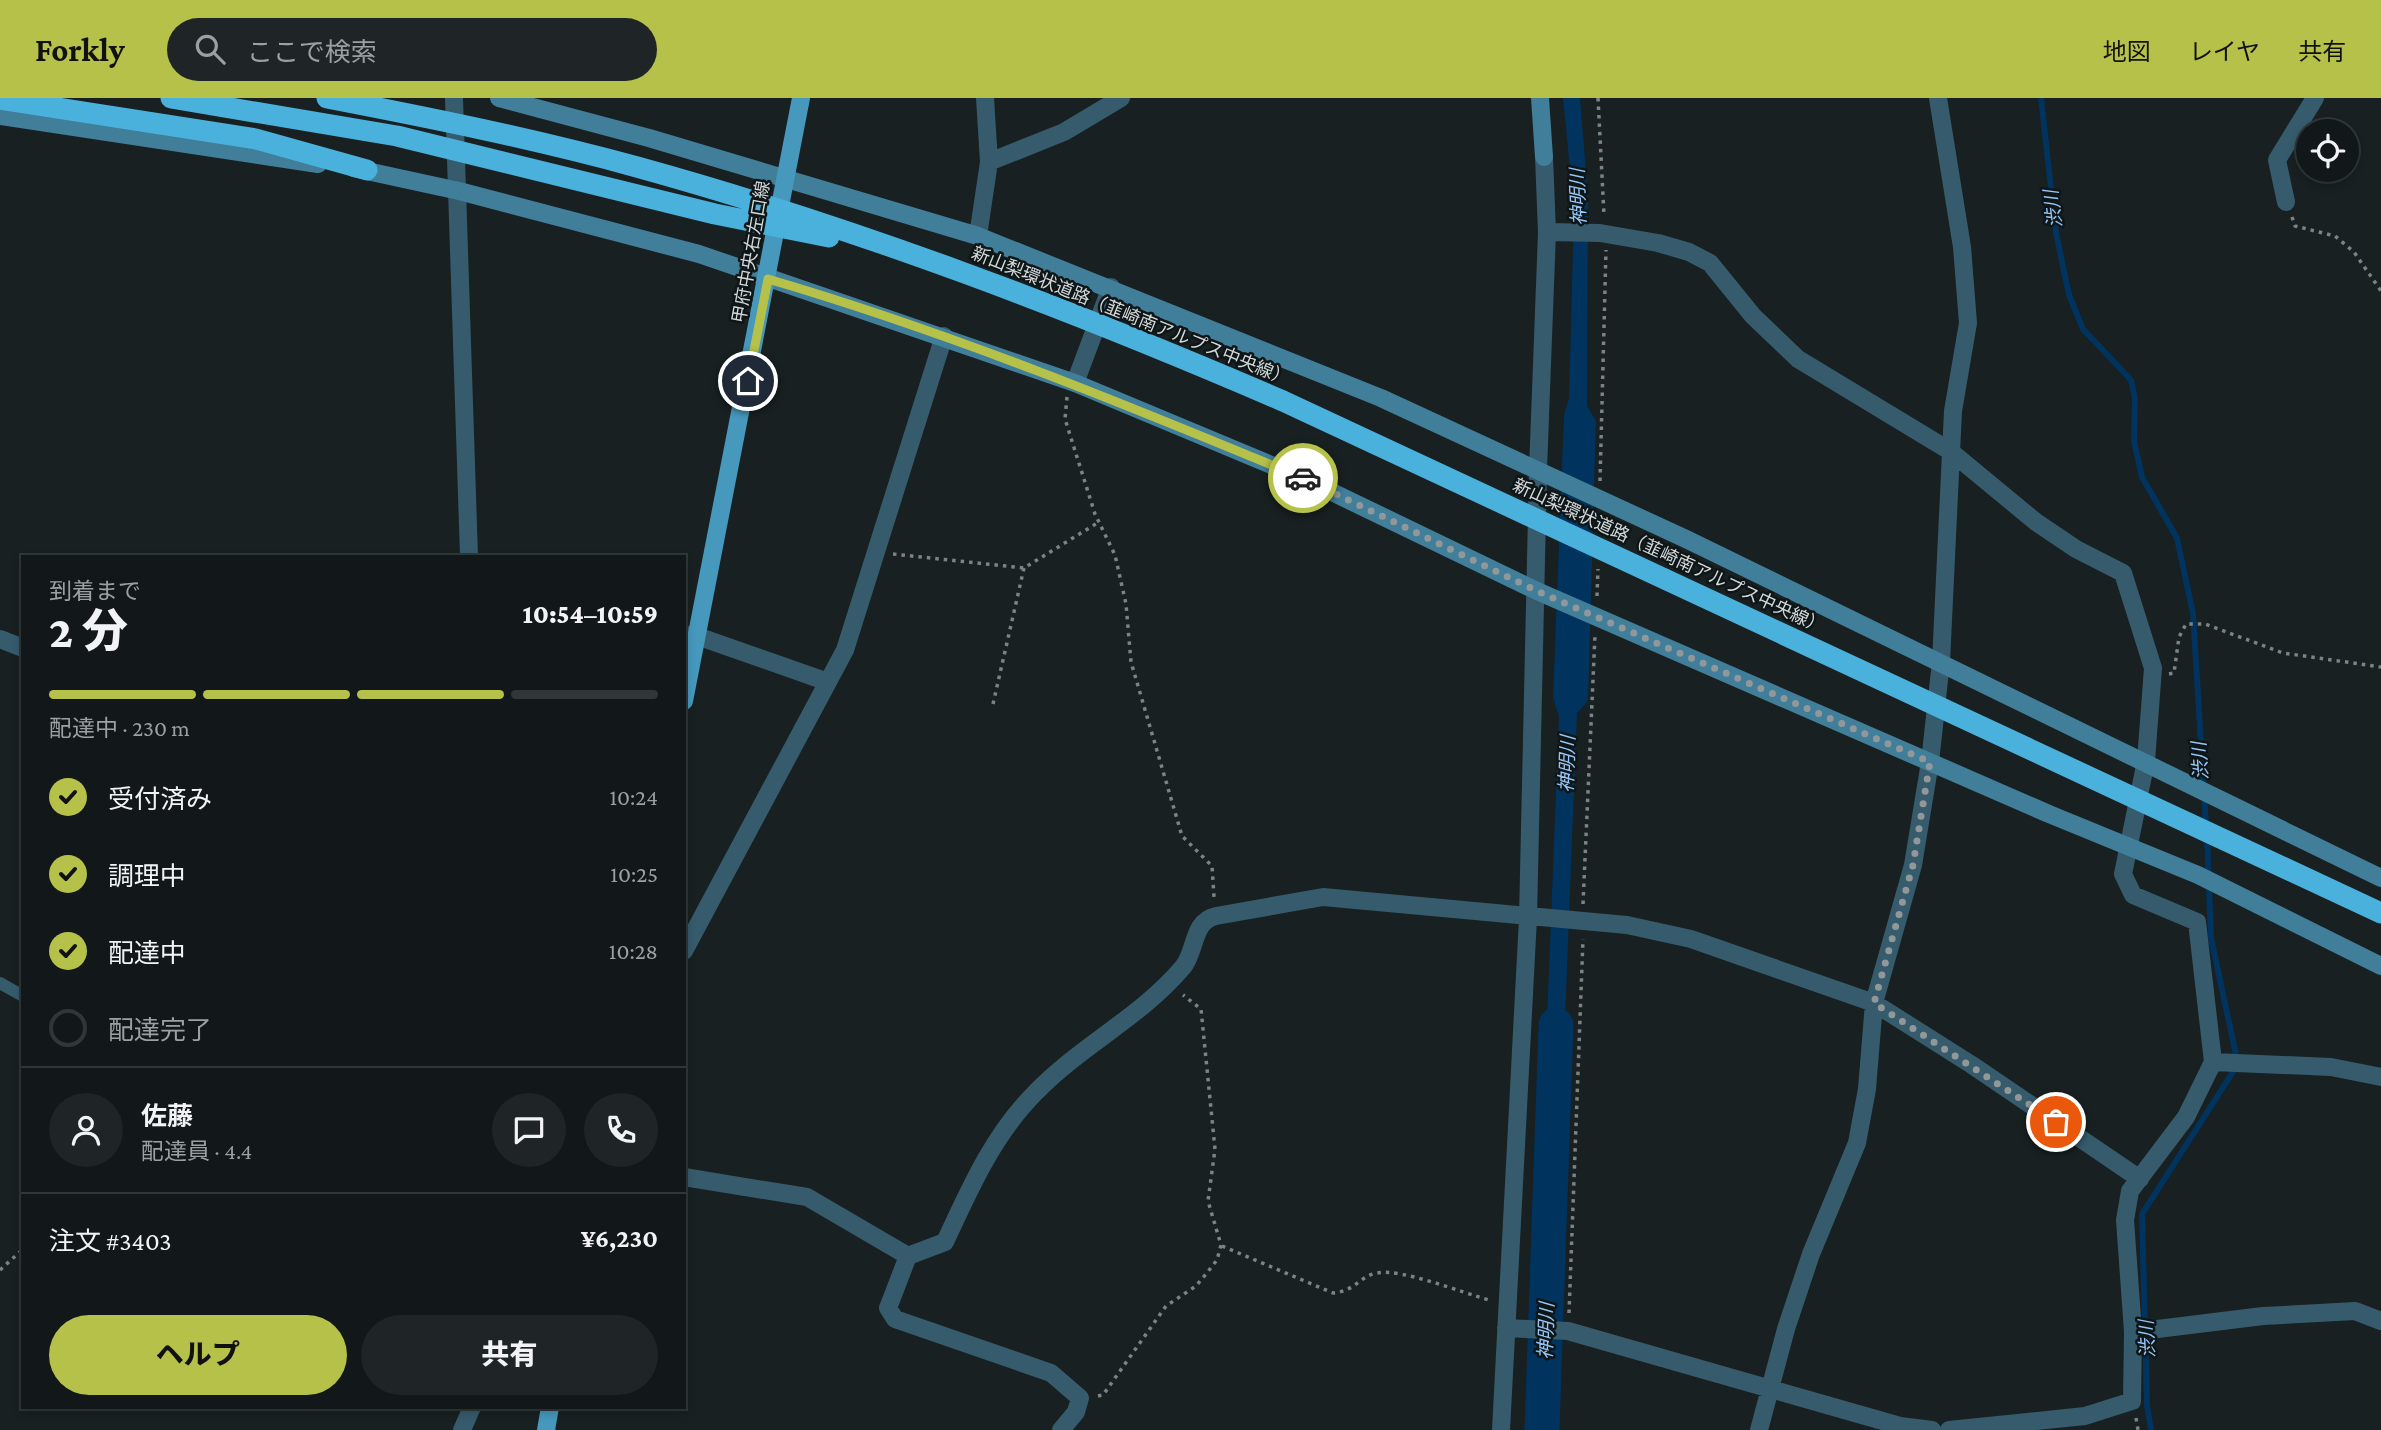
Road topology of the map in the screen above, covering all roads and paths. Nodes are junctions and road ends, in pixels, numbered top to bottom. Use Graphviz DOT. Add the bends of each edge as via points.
graph roads {
  1 [pos="171,98"];
  2 [pos="327,98"];
  3 [pos="454,98"];
  4 [pos="499,98"];
  5 [pos="801,98"];
  6 [pos="985,98"];
  7 [pos="1121,98"];
  8 [pos="1540,98"];
  9 [pos="1598,98"];
  10 [pos="1938,98"];
  11 [pos="2315,98"];
  12 [pos="0,99"];
  13 [pos="0,116"];
  14 [pos="989,162"];
  15 [pos="368,170"];
  16 [pos="785,178"];
  17 [pos="459,191"];
  18 [pos="2286,202"];
  19 [pos="1552,232"];
  20 [pos="1602,234"];
  21 [pos="978,236"];
  22 [pos="930,260"];
  23 [pos="768,279"];
  24 [pos="1111,287"];
  25 [pos="2381,291"];
  26 [pos="944,336"];
  27 [pos="1075,383"];
  28 [pos="1950,451"];
  29 [pos="1538,470"];
  30 [pos="1594,496"];
  31 [pos="1099,522"];
  32 [pos="873,552"];
  33 [pos="469,555"];
  34 [pos="1598,564"];
  35 [pos="1024,568"];
  36 [pos="1545,594"];
  37 [pos="1593,614"];
  38 [pos="691,635"];
  39 [pos="0,639"];
  40 [pos="21,647"];
  41 [pos="1941,662"];
  42 [pos="2381,667"];
  43 [pos="2153,677"];
  44 [pos="686,682"];
  45 [pos="828,682"];
  46 [pos="993,704"];
  47 [pos="2146,761"];
  48 [pos="1930,762"];
  49 [pos="2127,846"];
  50 [pos="2381,878"];
  51 [pos="2381,913"];
  52 [pos="1216,916"];
  53 [pos="1532,918"];
  54 [pos="1580,920"];
  55 [pos="686,947"];
  56 [pos="2381,966"];
  57 [pos="0,983"];
  58 [pos="1167,983"];
  59 [pos="21,995"];
  60 [pos="1874,1003"];
  61 [pos="2213,1062"];
  62 [pos="2381,1077"];
  63 [pos="686,1177"];
  64 [pos="2140,1179"];
  65 [pos="1221,1245"];
  66 [pos="21,1251"];
  67 [pos="908,1256"];
  68 [pos="0,1270"];
  69 [pos="1508,1306"];
  70 [pos="2381,1321"];
  71 [pos="1514,1328"];
  72 [pos="1566,1331"];
  73 [pos="2133,1332"];
  74 [pos="1771,1387"];
  75 [pos="1080,1398"];
  76 [pos="470,1409"];
  77 [pos="551,1409"];
  78 [pos="462,1430"];
  79 [pos="546,1430"];
  80 [pos="1061,1430"];
  81 [pos="1501,1430"];
  82 [pos="1759,1430"];
  83 [pos="1932,1430"];
  84 [pos="1949,1430"];
  1 -- 22 [label="highway, 新山梨環状道路（韮崎南アルプス中央線）, bridge" via="397,136 715,214"];
  2 -- 22 [label="highway, 新山梨環状道路（韮崎南アルプス中央線）, bridge" via="636,167 797,214"];
  3 -- 17 [label="street"];
  4 -- 16 [label="street"];
  5 -- 16 [label="main road, 甲府中央右左口線"];
  6 -- 14 [label="street"];
  7 -- 14 [label="street" via="1064,132"];
  8 -- 19 [label="street"];
  9 -- 20 [label="path"];
  10 -- 28 [label="street" via="1962,247 1968,323"];
  11 -- 18 [label="street" via="2277,160"];
  12 -- 15 [label="highway" via="256,139"];
  13 -- 15 [label="street"];
  14 -- 21 [label="street"];
  15 -- 17 [label="street"];
  16 -- 21 [label="street"];
  16 -- 23 [label="main road, 甲府中央右左口線"];
  17 -- 23 [label="street" via="699,254"];
  17 -- 33 [label="street"];
  18 -- 25 [label="path" via="2295,226 2335,236 2354,252"];
  19 -- 20 [label="street"];
  19 -- 29 [label="street"];
  20 -- 28 [label="street" via="1658,243 1710,263 1753,316 1798,359"];
  20 -- 30 [label="path"];
  21 -- 24 [label="street"];
  22 -- 51 [label="highway, 新山梨環状道路（韮崎南アルプス中央線）, bridge" via="1168,351 1283,401"];
  23 -- 26 [label="street"];
  23 -- 38 [label="main road, 甲府中央右左口線"];
  24 -- 27 [label="street"];
  24 -- 29 [label="street" via="1381,398"];
  26 -- 27 [label="street"];
  26 -- 32 [label="street"];
  27 -- 31 [label="path" via="1066,399 1065,419"];
  27 -- 36 [label="street" via="1307,480"];
  28 -- 41 [label="street"];
  28 -- 43 [label="street" via="2036,522 2123,573"];
  29 -- 30 [label="street"];
  29 -- 36 [label="street"];
  30 -- 41 [label="street"];
  31 -- 35 [label="path"];
  31 -- 52 [label="path" via="1115,555 1132,662 1182,836 1212,866"];
  32 -- 35 [label="path"];
  32 -- 45 [label="street" via="845,650"];
  34 -- 37 [label="path"];
  35 -- 46 [label="path"];
  36 -- 37 [label="street"];
  36 -- 53 [label="street"];
  37 -- 48 [label="street"];
  37 -- 54 [label="path"];
  38 -- 44 [label="main road, 甲府中央右左口線"];
  38 -- 45 [label="street"];
  39 -- 40 [label="street"];
  41 -- 47 [label="street"];
  41 -- 48 [label="street"];
  42 -- 43 [label="path" via="2283,653 2205,624 2186,624 2174,673"];
  43 -- 47 [label="street"];
  45 -- 55 [label="street"];
  47 -- 49 [label="street"];
  47 -- 50 [label="street"];
  48 -- 49 [label="street"];
  48 -- 60 [label="street" via="1913,865"];
  49 -- 56 [label="street" via="2198,875"];
  49 -- 61 [label="street" via="2123,874 2133,895 2197,922"];
  52 -- 53 [label="street" via="1323,897"];
  52 -- 58 [label="street" via="1202,924 1185,965"];
  53 -- 54 [label="street"];
  53 -- 69 [label="street"];
  54 -- 60 [label="street" via="1691,940"];
  54 -- 72 [label="path" via="1579,1107"];
  57 -- 59 [label="lane"];
  58 -- 65 [label="path" via="1201,1009 1215,1149 1208,1201"];
  58 -- 67 [label="street" via="1038,1089 986,1155 944,1242"];
  60 -- 64 [label="street"];
  60 -- 74 [label="street" via="1857,1143 1811,1254"];
  61 -- 62 [label="street" via="2331,1067"];
  61 -- 64 [label="street" via="2186,1117"];
  63 -- 67 [label="street" via="807,1197"];
  64 -- 73 [label="street" via="2130,1191 2125,1220"];
  65 -- 69 [label="path" via="1333,1293 1349,1292 1376,1273 1398,1274"];
  65 -- 75 [label="path" via="1217,1260 1201,1280 1166,1306 1103,1395"];
  66 -- 68 [label="path"];
  67 -- 75 [label="street" via="888,1308 895,1320 1051,1373"];
  69 -- 71 [label="street"];
  70 -- 73 [label="street" via="2355,1311 2263,1316"];
  71 -- 72 [label="street"];
  71 -- 81 [label="street"];
  72 -- 74 [label="street"];
  73 -- 84 [label="street" via="2132,1401 2085,1416"];
  74 -- 82 [label="street"];
  74 -- 83 [label="street" via="1900,1426"];
  75 -- 80 [label="street" via="1076,1412"];
  76 -- 78 [label="street"];
  77 -- 79 [label="main road"];
}
